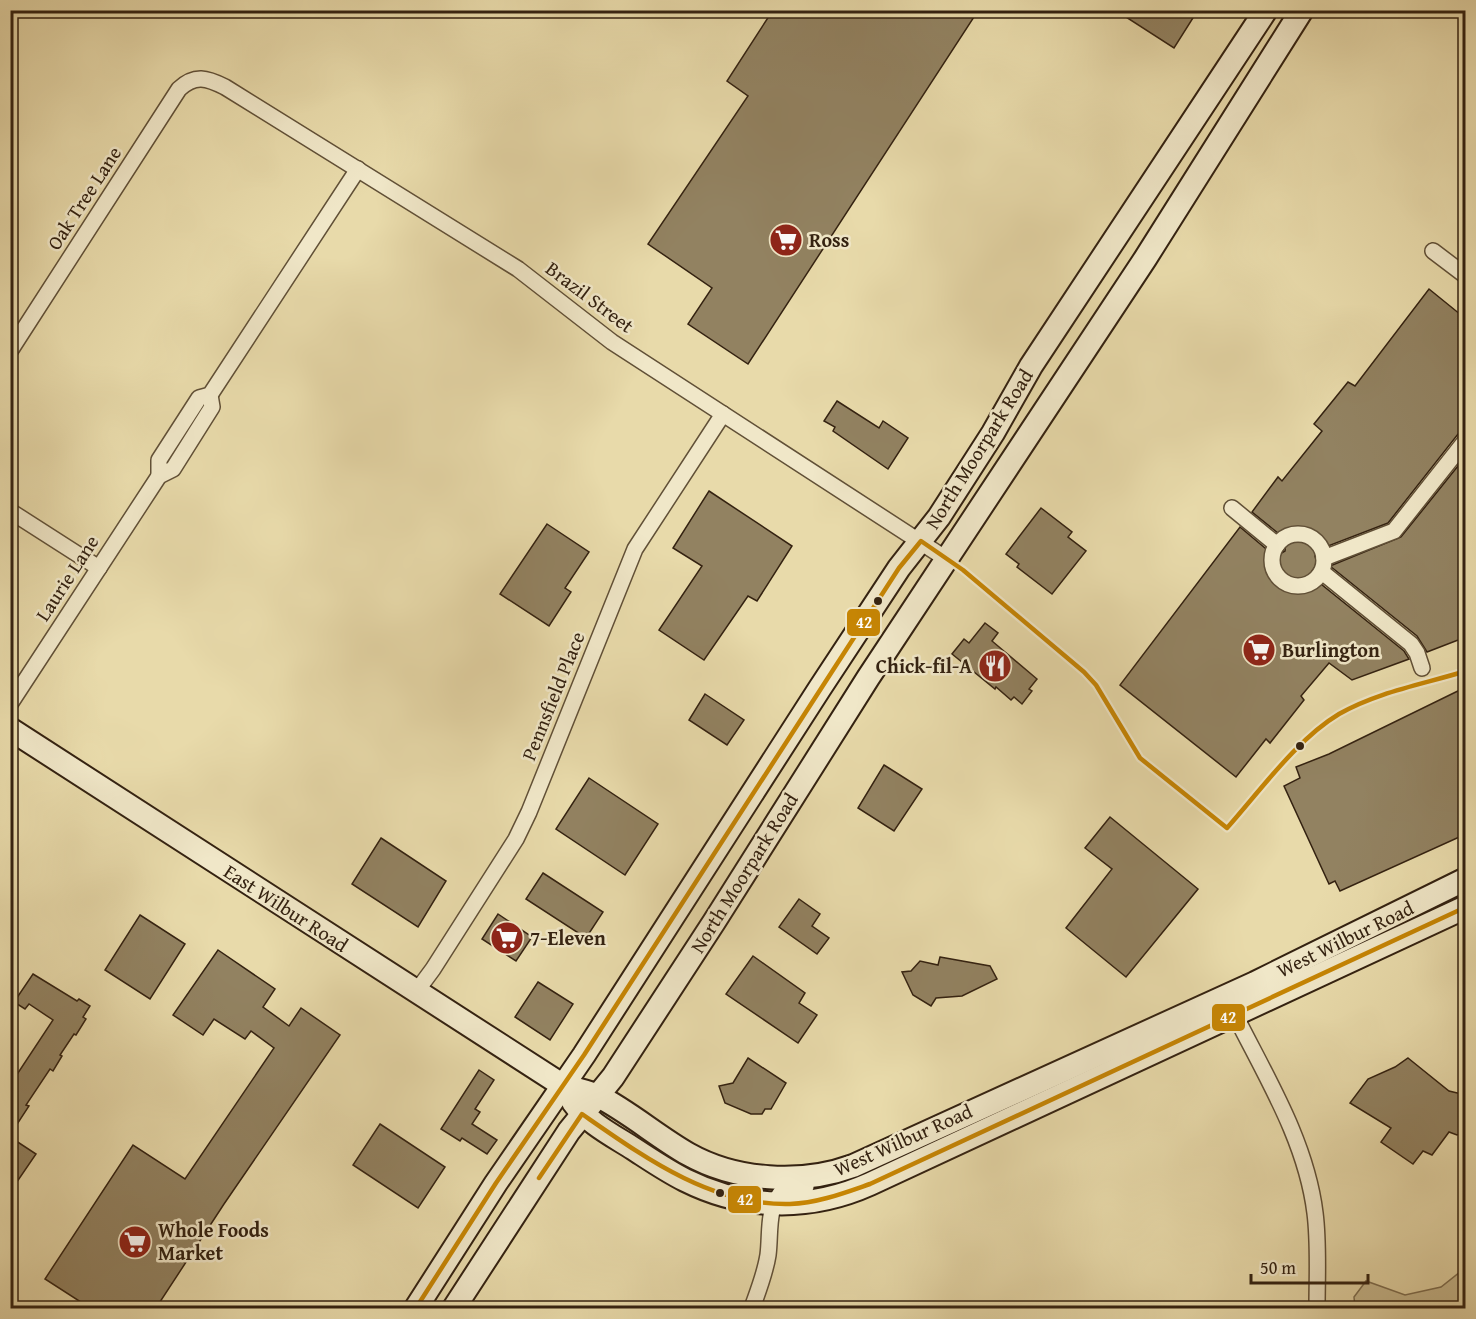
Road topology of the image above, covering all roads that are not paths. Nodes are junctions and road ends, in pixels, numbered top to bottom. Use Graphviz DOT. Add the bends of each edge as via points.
graph roads {
  1 [pos="1266,10"];
  2 [pos="1302,10"];
  3 [pos="201,78"];
  4 [pos="358,169"];
  5 [pos="1433,251"];
  6 [pos="1466,276"];
  7 [pos="10,351"];
  8 [pos="723,414"];
  9 [pos="1466,440"];
  10 [pos="1232,508"];
  11 [pos="10,511"];
  12 [pos="921,541"];
  13 [pos="1277,545"];
  14 [pos="948,560"];
  15 [pos="1323,565"];
  16 [pos="99,568"];
  17 [pos="1422,668"];
  18 [pos="10,704"];
  19 [pos="10,729"];
  20 [pos="1466,879"];
  21 [pos="1466,907"];
  22 [pos="416,992"];
  23 [pos="1230,1005"];
  24 [pos="562,1085"];
  25 [pos="597,1096"];
  26 [pos="582,1114"];
  27 [pos="835,1172"];
  28 [pos="773,1203"];
  29 [pos="416,1308"];
  30 [pos="454,1308"];
  31 [pos="752,1308"];
  32 [pos="1317,1308"];
  1 -- 12 [label="main road, North Moorpark Road" via="1031,366 993,433"];
  2 -- 14 [label="main road, North Moorpark Road"];
  3 -- 4 [label="street, Brazil Street" via="225,87"];
  3 -- 7 [label="street, Oak Tree Lane" via="187,81 179,89"];
  4 -- 8 [label="street, Brazil Street" via="518,269 612,342"];
  4 -- 16 [label="street, Laurie Lane" via="210,395 199,398 159,460 159,476"];
  5 -- 6 [label="street"];
  8 -- 12 [label="street, Brazil Street"];
  8 -- 22 [label="street, Pennsfield Place" via="635,549 516,839"];
  9 -- 15 [label="street" via="1394,531"];
  10 -- 13 [label="street"];
  11 -- 16 [label="street"];
  12 -- 14 [label="street, Brazil Street"];
  12 -- 24 [label="main road, North Moorpark Road" via="899,568"];
  13 -- 15 [label="street" via="1292,535 1309,536 1322,549"];
  13 -- 15 [label="street" via="1274,569 1285,582 1301,586 1316,579"];
  14 -- 25 [label="main road, North Moorpark Road"];
  15 -- 17 [label="street" via="1411,644"];
  16 -- 18 [label="street, Laurie Lane"];
  19 -- 22 [label="main road, East Wilbur Road"];
  20 -- 23 [label="main road, West Wilbur Road" via="1255,983"];
  21 -- 23 [label="main road, West Wilbur Road"];
  22 -- 24 [label="main road, East Wilbur Road"];
  23 -- 27 [label="main road, West Wilbur Road"];
  23 -- 28 [label="main road, West Wilbur Road" via="854,1192 823,1201"];
  23 -- 32 [label="street" via="1296,1139 1309,1183 1315,1213"];
  24 -- 25 [label="main road, West Wilbur Road"];
  24 -- 26 [label="main road, West Wilbur Road"];
  24 -- 29 [label="main road, North Moorpark Road"];
  25 -- 26 [label="main road, North Moorpark Road"];
  25 -- 27 [label="main road, West Wilbur Road" via="689,1155 715,1166 779,1177"];
  26 -- 28 [label="main road, West Wilbur Road" via="685,1180 725,1196"];
  26 -- 30 [label="main road, North Moorpark Road"];
  27 -- 28 [label="street" via="830,1183 784,1189"];
  28 -- 31 [label="street" via="768,1254"];
}
